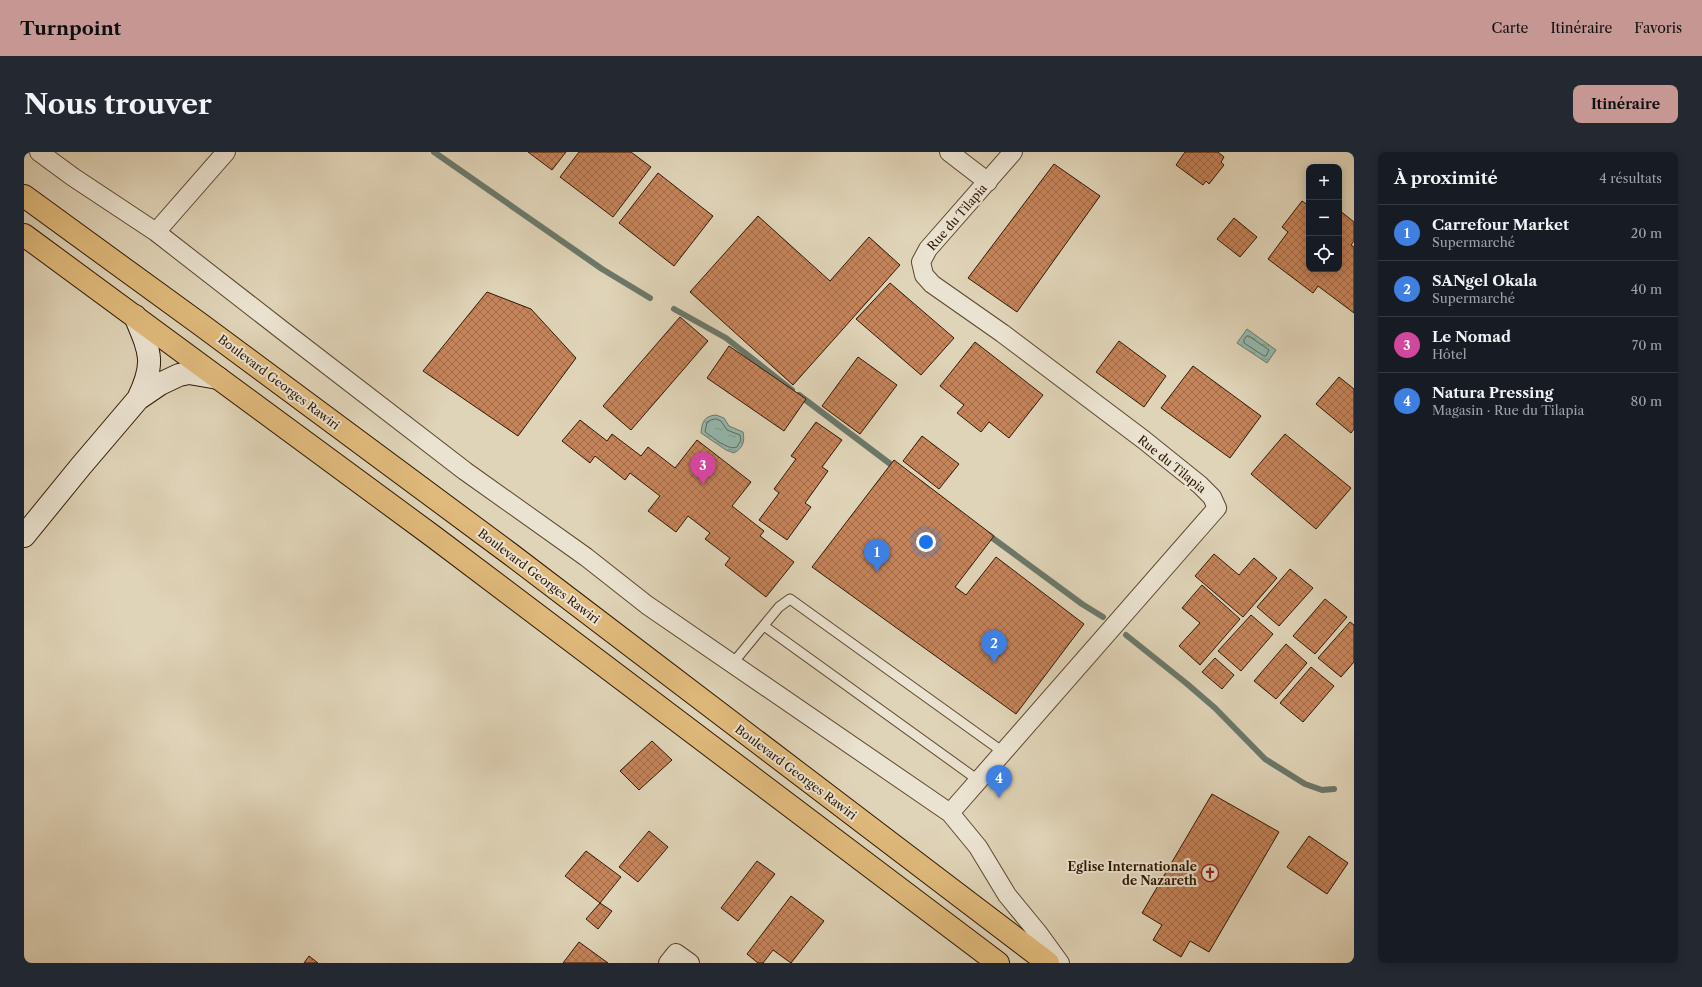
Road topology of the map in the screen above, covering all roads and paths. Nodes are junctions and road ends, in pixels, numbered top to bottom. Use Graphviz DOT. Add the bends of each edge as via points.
graph roads {
  1 [pos="39,152"];
  2 [pos="226,152"];
  3 [pos="949,152"];
  4 [pos="1013,152"];
  5 [pos="988,182"];
  6 [pos="24,196"];
  7 [pos="156,232"];
  8 [pos="24,234"];
  9 [pos="135,316"];
  10 [pos="218,378"];
  11 [pos="138,399"];
  12 [pos="24,536"];
  13 [pos="764,626"];
  14 [pos="733,663"];
  15 [pos="1003,752"];
  16 [pos="978,780"];
  17 [pos="950,813"];
  18 [pos="668,963"];
  19 [pos="690,963"];
  20 [pos="998,963"];
  21 [pos="1048,963"];
  22 [pos="1060,963"];
  1 -- 7 [label="street"];
  2 -- 7 [label="street"];
  3 -- 5 [label="street"];
  4 -- 5 [label="street, Rue du Tilapia"];
  5 -- 15 [label="street, Rue du Tilapia" via="928,249 921,262 924,274 932,284 1002,333 1144,440 1200,485 1212,497 1217,508"];
  6 -- 21 [label="main road, Boulevard Georges Rawiri" via="472,524"];
  7 -- 14 [label="street" via="465,471 586,557 647,605"];
  8 -- 9 [label="main road"];
  9 -- 10 [label="main road"];
  9 -- 11 [label="main road" via="150,356 147,380"];
  10 -- 11 [label="main road" via="189,373 179,375"];
  10 -- 20 [label="main road"];
  11 -- 12 [label="main road"];
  13 -- 14 [label="lane"];
  13 -- 15 [label="lane" via="779,607 790,599"];
  13 -- 16 [label="lane"];
  14 -- 17 [label="street"];
  15 -- 16 [label="street, Rue du Tilapia"];
  16 -- 17 [label="street, Rue du Tilapia"];
  17 -- 22 [label="street" via="978,847 1007,896 1040,934"];
  18 -- 19 [label="street" via="676,953"];
}
